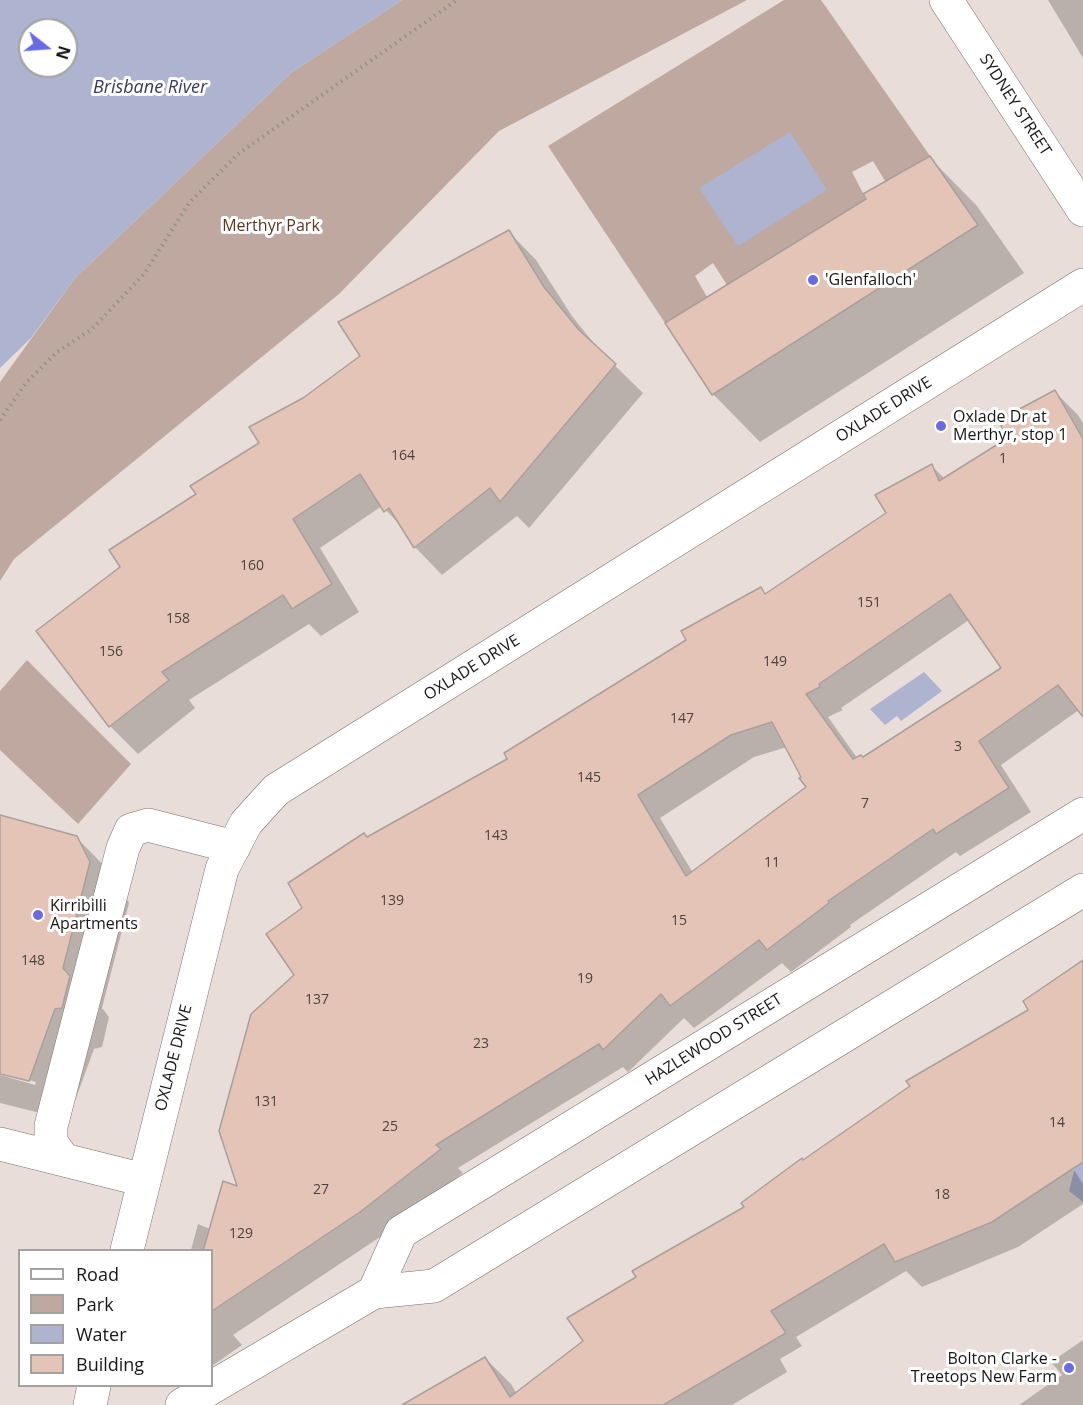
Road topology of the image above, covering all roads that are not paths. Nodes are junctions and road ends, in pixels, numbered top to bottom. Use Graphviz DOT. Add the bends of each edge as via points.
graph roads {
  1 [pos="946,0"];
  2 [pos="1083,210"];
  3 [pos="1083,285"];
  4 [pos="1083,814"];
  5 [pos="234,847"];
  6 [pos="1083,890"];
  7 [pos="0,1144"];
  8 [pos="63,1158"];
  9 [pos="144,1180"];
  10 [pos="127,1249"];
  11 [pos="374,1292"];
  12 [pos="94,1387"];
  13 [pos="213,1387"];
  14 [pos="213,1387"];
  15 [pos="90,1405"];
  16 [pos="182,1405"];
  1 -- 2 [label="street, SYDNEY STREET"];
  3 -- 5 [label="street, OXLADE DRIVE" via="276,790 246,823"];
  4 -- 11 [label="street, HAZLEWOOD STREET" via="401,1232"];
  5 -- 8 [label="street" via="148,825 131,830 123,848 51,1126 51,1142"];
  5 -- 9 [label="street, OXLADE DRIVE" via="222,869"];
  6 -- 11 [label="street" via="434,1286"];
  7 -- 8 [label="street"];
  8 -- 9 [label="street"];
  9 -- 10 [label="street, OXLADE DRIVE"];
  11 -- 13 [label="street"];
  12 -- 15 [label="street"];
  14 -- 16 [label="street"];
}
